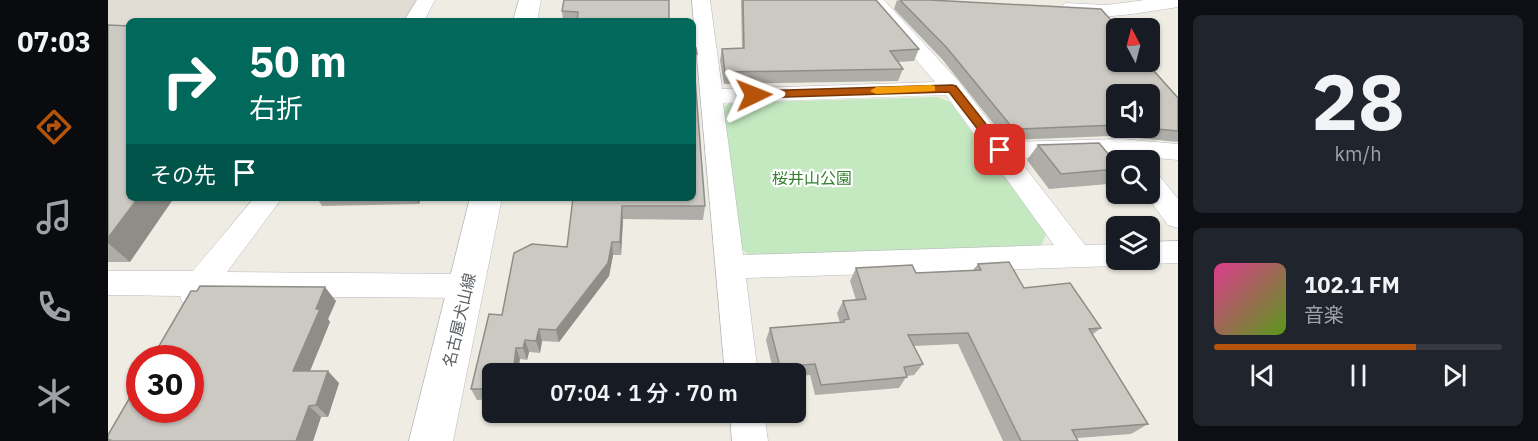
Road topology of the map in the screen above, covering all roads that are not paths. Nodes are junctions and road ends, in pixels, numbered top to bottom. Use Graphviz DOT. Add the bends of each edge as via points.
graph roads {
  1 [pos="426,0"];
  2 [pos="530,0"];
  3 [pos="700,0"];
  4 [pos="874,0"];
  5 [pos="885,0"];
  6 [pos="897,1"];
  7 [pos="1178,1"];
  8 [pos="1048,8"];
  9 [pos="1106,11"];
  10 [pos="416,18"];
  11 [pos="526,18"];
  12 [pos="1112,18"];
  13 [pos="952,88"];
  14 [pos="710,96"];
  15 [pos="1000,150"];
  16 [pos="1178,152"];
  17 [pos="1106,153"];
  18 [pos="1160,153"];
  19 [pos="1160,195"];
  20 [pos="267,201"];
  21 [pos="485,201"];
  22 [pos="1178,218"];
  23 [pos="1178,252"];
  24 [pos="1160,253"];
  25 [pos="1106,256"];
  26 [pos="1078,257"];
  27 [pos="730,267"];
  28 [pos="108,283"];
  29 [pos="200,283"];
  30 [pos="467,286"];
  31 [pos="177,321"];
  32 [pos="741,363"];
  33 [pos="748,423"];
  34 [pos="431,441"];
  35 [pos="750,441"];
  1 -- 10 [label="street"];
  2 -- 11 [label="main road"];
  3 -- 14 [label="street"];
  4 -- 13 [label="street"];
  5 -- 6 [label="street"];
  7 -- 9 [label="street"];
  8 -- 9 [label="street"];
  9 -- 12 [label="street"];
  13 -- 14 [label="street"];
  13 -- 15 [label="street"];
  14 -- 27 [label="street"];
  15 -- 17 [label="street"];
  15 -- 26 [label="street"];
  16 -- 18 [label="street"];
  19 -- 22 [label="street"];
  20 -- 29 [label="street"];
  21 -- 30 [label="main road, 名古屋犬山線"];
  23 -- 24 [label="street"];
  25 -- 26 [label="street"];
  26 -- 27 [label="street"];
  27 -- 32 [label="street"];
  28 -- 29 [label="street"];
  29 -- 30 [label="street"];
  29 -- 31 [label="street"];
  30 -- 34 [label="main road, 名古屋犬山線"];
  33 -- 35 [label="street"];
}
